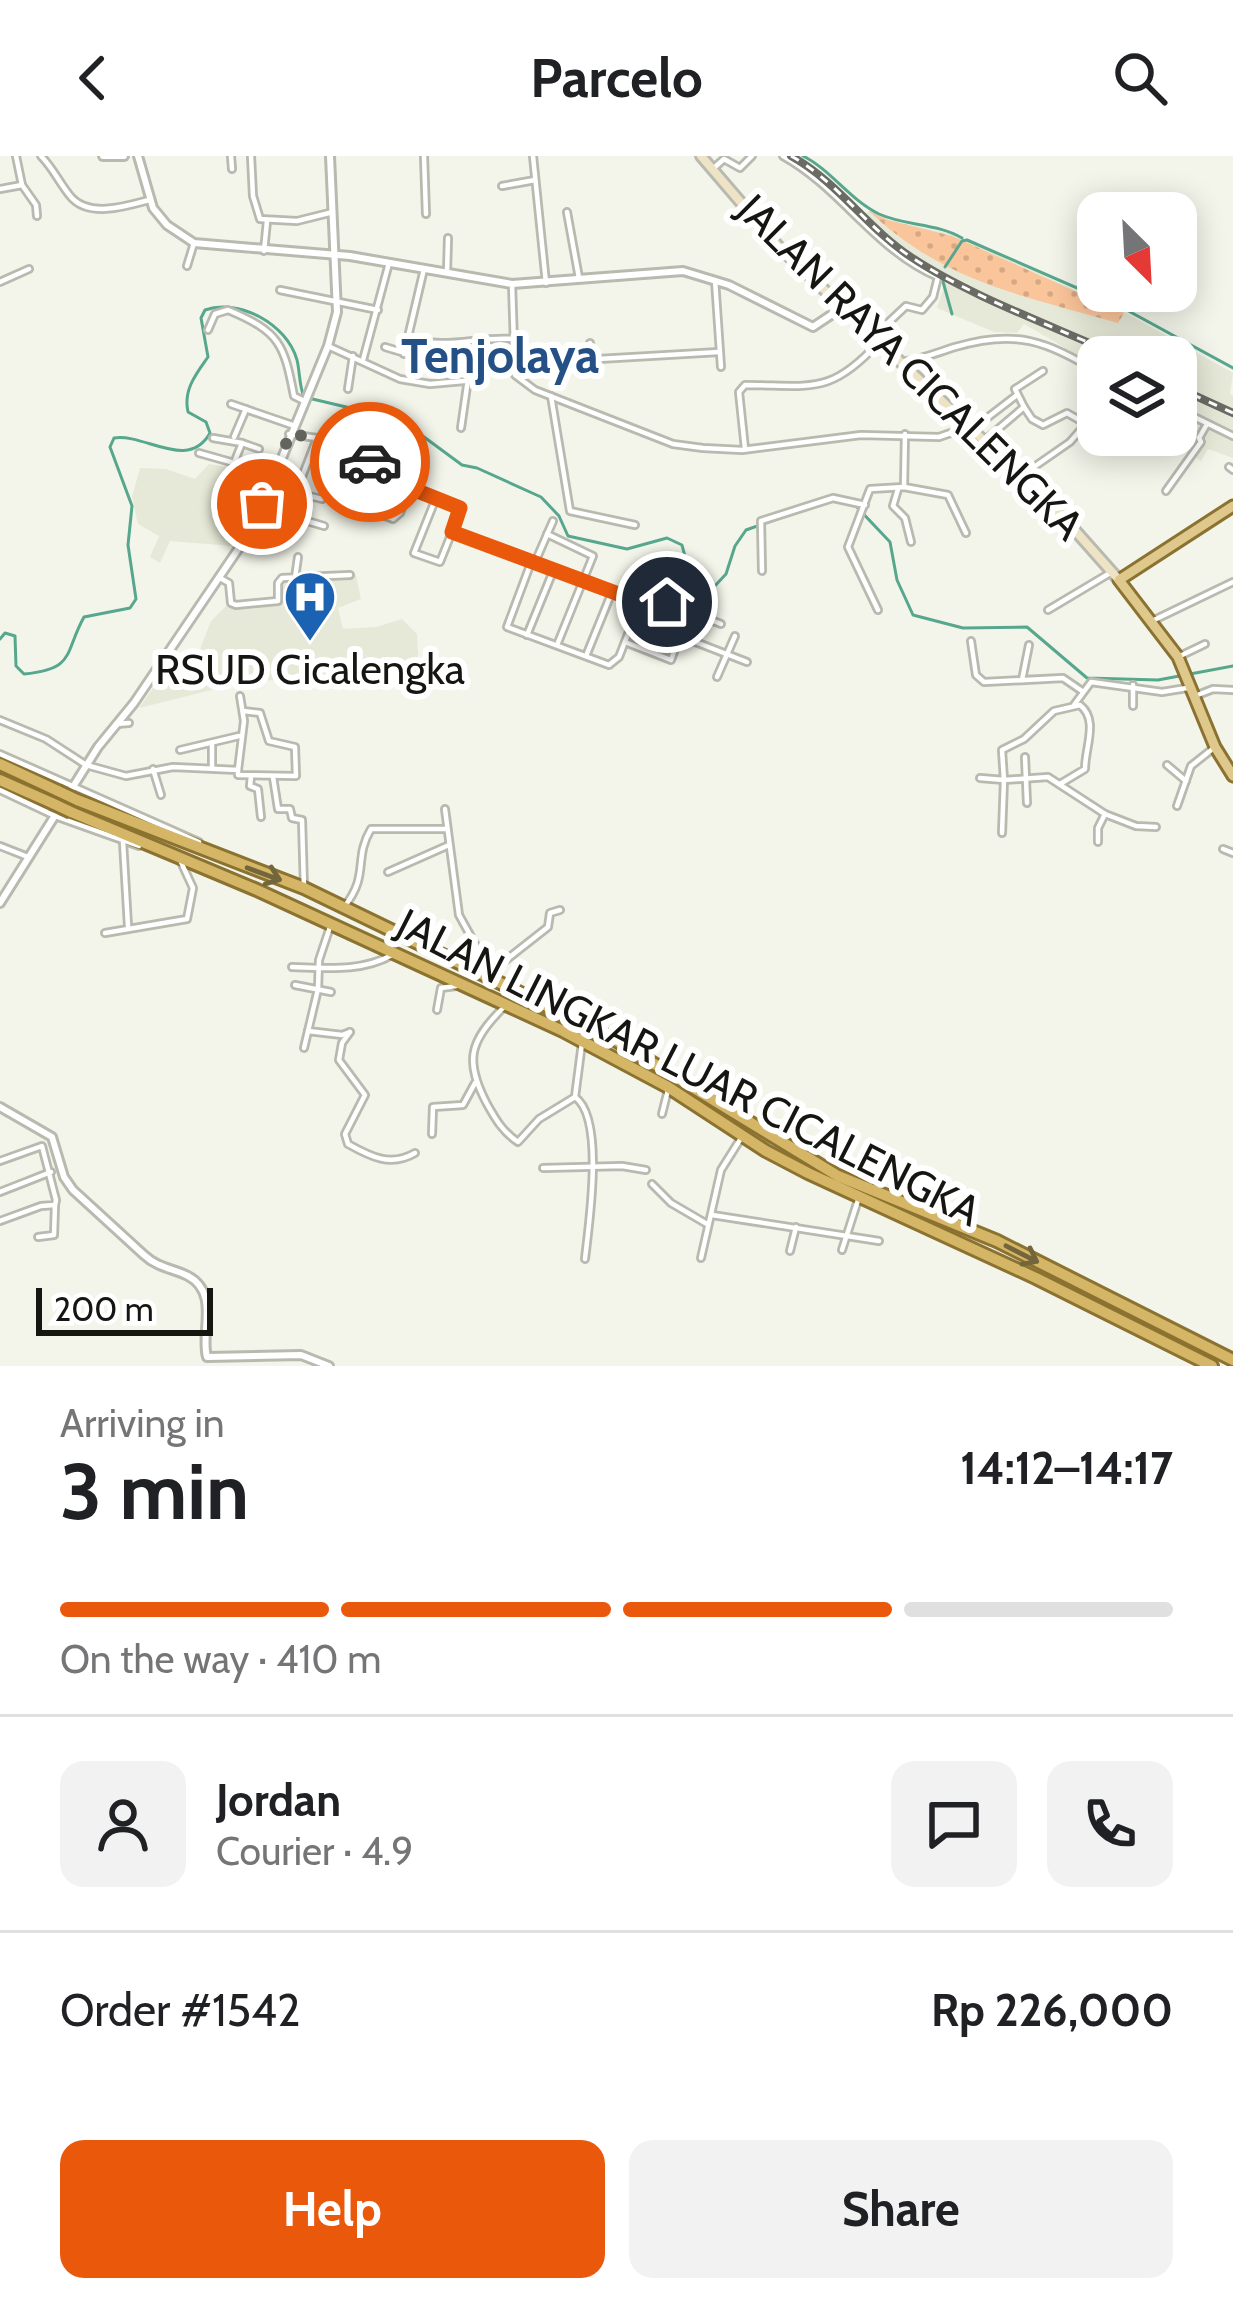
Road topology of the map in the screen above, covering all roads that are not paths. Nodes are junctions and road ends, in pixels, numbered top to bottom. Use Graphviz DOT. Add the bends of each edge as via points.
graph roads {
  1 [pos="16,156"];
  2 [pos="41,156"];
  3 [pos="103,156"];
  4 [pos="124,156"];
  5 [pos="137,156"];
  6 [pos="231,156"];
  7 [pos="251,156"];
  8 [pos="330,156"];
  9 [pos="424,156"];
  10 [pos="533,156"];
  11 [pos="701,156"];
  12 [pos="752,156"];
  13 [pos="783,156"];
  14 [pos="232,169"];
  15 [pos="713,169"];
  16 [pos="535,180"];
  17 [pos="22,185"];
  18 [pos="502,186"];
  19 [pos="0,189"];
  20 [pos="149,200"];
  21 [pos="333,212"];
  22 [pos="567,212"];
  23 [pos="426,214"];
  24 [pos="37,216"];
  25 [pos="267,221"];
  26 [pos="448,238"];
  27 [pos="194,243"];
  28 [pos="263,251"];
  29 [pos="335,256"];
  30 [pos="389,262"];
  31 [pos="188,266"];
  32 [pos="424,268"];
  33 [pos="28,269"];
  34 [pos="447,272"];
  35 [pos="579,278"];
  36 [pos="715,280"];
  37 [pos="0,282"];
  38 [pos="546,283"];
  39 [pos="512,284"];
  40 [pos="280,290"];
  41 [pos="338,300"];
  42 [pos="843,307"];
  43 [pos="378,310"];
  44 [pos="208,330"];
  45 [pos="408,337"];
  46 [pos="513,339"];
  47 [pos="876,340"];
  48 [pos="590,344"];
  49 [pos="328,346"];
  50 [pos="385,347"];
  51 [pos="719,352"];
  52 [pos="404,354"];
  53 [pos="353,356"];
  54 [pos="363,360"];
  55 [pos="922,360"];
  56 [pos="1077,360"];
  57 [pos="901,362"];
  58 [pos="721,367"];
  59 [pos="1043,371"];
  60 [pos="916,377"];
  61 [pos="468,380"];
  62 [pos="348,389"];
  63 [pos="1017,395"];
  64 [pos="304,396"];
  65 [pos="551,396"];
  66 [pos="231,404"];
  67 [pos="1024,407"];
  68 [pos="246,410"];
  69 [pos="1077,419"];
  70 [pos="1197,419"];
  71 [pos="1207,424"];
  72 [pos="460,428"];
  73 [pos="970,428"];
  74 [pos="291,430"];
  75 [pos="905,434"];
  76 [pos="1077,434"];
  77 [pos="1233,436"];
  78 [pos="213,438"];
  79 [pos="317,438"];
  80 [pos="233,439"];
  81 [pos="984,441"];
  82 [pos="242,443"];
  83 [pos="259,448"];
  84 [pos="344,449"];
  85 [pos="745,450"];
  86 [pos="200,453"];
  87 [pos="363,459"];
  88 [pos="234,464"];
  89 [pos="1022,476"];
  90 [pos="272,477"];
  91 [pos="902,487"];
  92 [pos="409,488"];
  93 [pos="1166,491"];
  94 [pos="436,498"];
  95 [pos="865,506"];
  96 [pos="1233,506"];
  97 [pos="553,521"];
  98 [pos="635,525"];
  99 [pos="324,526"];
  100 [pos="452,532"];
  101 [pos="229,533"];
  102 [pos="966,533"];
  103 [pos="547,535"];
  104 [pos="244,542"];
  105 [pos="911,542"];
  106 [pos="270,550"];
  107 [pos="298,556"];
  108 [pos="533,561"];
  109 [pos="656,565"];
  110 [pos="554,569"];
  111 [pos="762,571"];
  112 [pos="350,574"];
  113 [pos="1115,576"];
  114 [pos="220,578"];
  115 [pos="296,578"];
  116 [pos="584,581"];
  117 [pos="1233,582"];
  118 [pos="612,592"];
  119 [pos="644,593"];
  120 [pos="640,602"];
  121 [pos="878,610"];
  122 [pos="1048,610"];
  123 [pos="689,611"];
  124 [pos="1150,622"];
  125 [pos="721,624"];
  126 [pos="527,635"];
  127 [pos="680,636"];
  128 [pos="735,636"];
  129 [pos="971,641"];
  130 [pos="625,642"];
  131 [pos="1205,644"];
  132 [pos="557,645"];
  133 [pos="1030,645"];
  134 [pos="726,654"];
  135 [pos="586,656"];
  136 [pos="1178,657"];
  137 [pos="747,662"];
  138 [pos="717,677"];
  139 [pos="1022,682"];
  140 [pos="1133,685"];
  141 [pos="1192,689"];
  142 [pos="1233,690"];
  143 [pos="1082,691"];
  144 [pos="240,696"];
  145 [pos="1074,705"];
  146 [pos="1133,706"];
  147 [pos="243,711"];
  148 [pos="0,720"];
  149 [pos="129,723"];
  150 [pos="116,724"];
  151 [pos="242,735"];
  152 [pos="212,743"];
  153 [pos="1215,747"];
  154 [pos="180,750"];
  155 [pos="0,754"];
  156 [pos="1025,757"];
  157 [pos="0,764"];
  158 [pos="86,765"];
  159 [pos="1167,766"];
  160 [pos="212,768"];
  161 [pos="153,769"];
  162 [pos="238,770"];
  163 [pos="250,776"];
  164 [pos="1026,776"];
  165 [pos="1233,776"];
  166 [pos="273,777"];
  167 [pos="980,778"];
  168 [pos="0,780"];
  169 [pos="1004,780"];
  170 [pos="1186,781"];
  171 [pos="1060,784"];
  172 [pos="0,790"];
  173 [pos="161,795"];
  174 [pos="74,800"];
  175 [pos="1027,803"];
  176 [pos="55,804"];
  177 [pos="1177,806"];
  178 [pos="445,808"];
  179 [pos="1105,814"];
  180 [pos="261,817"];
  181 [pos="1156,827"];
  182 [pos="447,829"];
  183 [pos="1003,832"];
  184 [pos="123,842"];
  185 [pos="1098,842"];
  186 [pos="449,845"];
  187 [pos="0,846"];
  188 [pos="1223,849"];
  189 [pos="1233,853"];
  190 [pos="177,857"];
  191 [pos="30,858"];
  192 [pos="388,872"];
  193 [pos="304,888"];
  194 [pos="0,903"];
  195 [pos="343,908"];
  196 [pos="560,910"];
  197 [pos="331,923"];
  198 [pos="128,928"];
  199 [pos="105,933"];
  200 [pos="395,953"];
  201 [pos="292,967"];
  202 [pos="319,967"];
  203 [pos="484,975"];
  204 [pos="462,984"];
  205 [pos="295,985"];
  206 [pos="318,988"];
  207 [pos="331,992"];
  208 [pos="507,1005"];
  209 [pos="437,1010"];
  210 [pos="556,1027"];
  211 [pos="308,1031"];
  212 [pos="582,1040"];
  213 [pos="558,1043"];
  214 [pos="304,1048"];
  215 [pos="475,1083"];
  216 [pos="668,1087"];
  217 [pos="575,1097"];
  218 [pos="0,1108"];
  219 [pos="662,1114"];
  220 [pos="432,1134"];
  221 [pos="743,1135"];
  222 [pos="415,1153"];
  223 [pos="0,1161"];
  224 [pos="543,1168"];
  225 [pos="594,1168"];
  226 [pos="646,1170"];
  227 [pos="51,1172"];
  228 [pos="652,1184"];
  229 [pos="0,1192"];
  230 [pos="859,1197"];
  231 [pos="55,1205"];
  232 [pos="712,1215"];
  233 [pos="0,1221"];
  234 [pos="707,1224"];
  235 [pos="796,1227"];
  236 [pos="848,1235"];
  237 [pos="38,1237"];
  238 [pos="879,1241"];
  239 [pos="842,1250"];
  240 [pos="790,1251"];
  241 [pos="701,1258"];
  242 [pos="585,1259"];
  243 [pos="1233,1360"];
  244 [pos="329,1366"];
  245 [pos="1212,1366"];
  1 -- 17 [label="street"];
  2 -- 20 [label="street" via="87,208"];
  3 -- 4 [label="street"];
  5 -- 20 [label="street"];
  6 -- 14 [label="street"];
  7 -- 25 [label="street" via="255,209"];
  8 -- 21 [label="street"];
  9 -- 23 [label="street"];
  10 -- 16 [label="street"];
  11 -- 15 [label="main road, JALAN RAYA CICALENGKA"];
  12 -- 15 [label="street" via="740,168 724,159"];
  13 -- 47 [label="street" via="891,249 938,277 922,310 906,306"];
  15 -- 42 [label="main road, JALAN RAYA CICALENGKA"];
  16 -- 18 [label="street"];
  16 -- 38 [label="street"];
  17 -- 19 [label="street"];
  17 -- 24 [label="street"];
  20 -- 27 [label="street"];
  21 -- 25 [label="street"];
  21 -- 29 [label="street"];
  22 -- 35 [label="street"];
  25 -- 28 [label="street"];
  26 -- 34 [label="street"];
  27 -- 28 [label="street"];
  27 -- 31 [label="street"];
  28 -- 29 [label="street"];
  29 -- 30 [label="street"];
  29 -- 41 [label="street"];
  30 -- 32 [label="street"];
  30 -- 43 [label="street"];
  32 -- 34 [label="street"];
  32 -- 45 [label="street"];
  33 -- 37 [label="street"];
  34 -- 39 [label="street"];
  35 -- 36 [label="street" via="668,270"];
  35 -- 38 [label="street"];
  36 -- 42 [label="street" via="813,327"];
  36 -- 51 [label="street"];
  38 -- 39 [label="street"];
  39 -- 46 [label="street"];
  40 -- 41 [label="street"];
  41 -- 43 [label="street"];
  41 -- 49 [label="street"];
  42 -- 47 [label="main road, JALAN RAYA CICALENGKA"];
  43 -- 54 [label="street"];
  44 -- 64 [label="street" via="214,314 228,310 270,334 286,354 294,396"];
  45 -- 46 [label="street" via="439,345"];
  45 -- 52 [label="street"];
  46 -- 65 [label="street" via="515,375"];
  47 -- 57 [label="main road, JALAN RAYA CICALENGKA"];
  47 -- 85 [label="street" via="856,368 818,387 745,385"];
  48 -- 51 [label="street" via="598,359"];
  49 -- 53 [label="street"];
  49 -- 64 [label="street"];
  50 -- 52 [label="street"];
  51 -- 58 [label="street"];
  52 -- 61 [label="street" via="466,360 475,380"];
  53 -- 54 [label="street"];
  53 -- 62 [label="street"];
  54 -- 61 [label="street" via="412,381"];
  55 -- 56 [label="street" via="1012,336"];
  55 -- 57 [label="street"];
  55 -- 60 [label="street"];
  57 -- 60 [label="main road, JALAN RAYA CICALENGKA"];
  59 -- 63 [label="street"];
  60 -- 73 [label="main road, JALAN RAYA CICALENGKA"];
  61 -- 72 [label="street"];
  63 -- 67 [label="street"];
  63 -- 73 [label="street"];
  64 -- 74 [label="street"];
  65 -- 85 [label="street" via="673,444"];
  65 -- 98 [label="street" via="570,511"];
  66 -- 68 [label="street"];
  67 -- 69 [label="street" via="1043,425 1067,413"];
  67 -- 81 [label="street"];
  68 -- 74 [label="street"];
  68 -- 80 [label="street"];
  70 -- 71 [label="street"];
  71 -- 77 [label="street"];
  71 -- 93 [label="street"];
  73 -- 75 [label="street" via="939,437"];
  73 -- 81 [label="main road, JALAN RAYA CICALENGKA"];
  74 -- 79 [label="street"];
  74 -- 90 [label="street"];
  75 -- 85 [label="street"];
  75 -- 91 [label="street"];
  76 -- 89 [label="street"];
  78 -- 80 [label="street"];
  79 -- 84 [label="street"];
  79 -- 84 [label="street" via="301,494 322,499"];
  80 -- 82 [label="street"];
  81 -- 89 [label="main road, JALAN RAYA CICALENGKA"];
  82 -- 83 [label="street"];
  82 -- 88 [label="street"];
  84 -- 87 [label="street"];
  86 -- 88 [label="street"];
  87 -- 92 [label="street"];
  87 -- 92 [label="street" via="351,503 393,519"];
  88 -- 90 [label="street"];
  89 -- 113 [label="main road, JALAN RAYA CICALENGKA"];
  90 -- 99 [label="street" via="287,515"];
  90 -- 104 [label="street"];
  91 -- 95 [label="street" via="870,489"];
  91 -- 102 [label="street" via="948,495"];
  91 -- 105 [label="street" via="893,506"];
  92 -- 94 [label="street"];
  94 -- 100 [label="street" via="461,509"];
  94 -- 100 [label="street" via="414,553 440,562"];
  95 -- 111 [label="street" via="826,499 761,524"];
  95 -- 121 [label="street" via="848,547"];
  96 -- 113 [label="main road"];
  97 -- 103 [label="street"];
  100 -- 108 [label="street"];
  101 -- 104 [label="street"];
  103 -- 108 [label="street"];
  103 -- 116 [label="street" via="592,554"];
  104 -- 106 [label="street"];
  104 -- 114 [label="street"];
  107 -- 115 [label="street"];
  108 -- 110 [label="street"];
  108 -- 126 [label="street" via="506,623"];
  109 -- 119 [label="street"];
  110 -- 116 [label="street"];
  110 -- 126 [label="street"];
  112 -- 115 [label="street"];
  113 -- 122 [label="street"];
  113 -- 124 [label="main road"];
  114 -- 115 [label="street" via="234,605 278,601 280,579"];
  114 -- 150 [label="street"];
  116 -- 118 [label="street"];
  116 -- 132 [label="street"];
  117 -- 124 [label="street"];
  118 -- 120 [label="street"];
  118 -- 135 [label="street"];
  119 -- 120 [label="street"];
  119 -- 123 [label="street"];
  120 -- 130 [label="street"];
  123 -- 125 [label="street"];
  123 -- 127 [label="street"];
  124 -- 136 [label="main road"];
  126 -- 132 [label="street"];
  127 -- 130 [label="street" via="671,660"];
  127 -- 134 [label="street"];
  128 -- 134 [label="street"];
  129 -- 139 [label="street" via="981,680"];
  130 -- 135 [label="street" via="614,664"];
  131 -- 136 [label="street"];
  132 -- 135 [label="street"];
  133 -- 139 [label="street"];
  134 -- 137 [label="street"];
  134 -- 138 [label="street"];
  136 -- 141 [label="main road"];
  139 -- 143 [label="street" via="1063,678"];
  140 -- 141 [label="street"];
  140 -- 143 [label="street" via="1091,682"];
  140 -- 146 [label="street"];
  141 -- 142 [label="street"];
  141 -- 153 [label="main road"];
  143 -- 145 [label="street"];
  144 -- 147 [label="street"];
  145 -- 169 [label="street" via="1002,750"];
  145 -- 171 [label="street" via="1091,722 1086,766"];
  147 -- 151 [label="street"];
  147 -- 166 [label="street" via="260,713 269,741 297,750 296,776"];
  148 -- 158 [label="street"];
  149 -- 150 [label="street"];
  150 -- 158 [label="street"];
  151 -- 152 [label="street"];
  151 -- 162 [label="street"];
  152 -- 154 [label="street"];
  152 -- 160 [label="street"];
  153 -- 165 [label="main road"];
  153 -- 170 [label="street"];
  155 -- 174 [label="street"];
  156 -- 164 [label="street"];
  157 -- 176 [label="highway, JALAN LINGKAR LUAR CICALENGKA"];
  158 -- 161 [label="street" via="126,776"];
  158 -- 174 [label="street"];
  159 -- 170 [label="street"];
  160 -- 161 [label="street"];
  160 -- 162 [label="street"];
  161 -- 173 [label="street"];
  162 -- 163 [label="street"];
  163 -- 166 [label="street"];
  163 -- 180 [label="street"];
  164 -- 169 [label="street"];
  164 -- 171 [label="street"];
  164 -- 175 [label="street"];
  166 -- 193 [label="street" via="278,809 302,819"];
  167 -- 169 [label="street"];
  168 -- 176 [label="highway, JALAN LINGKAR LUAR CICALENGKA"];
  169 -- 183 [label="street"];
  170 -- 177 [label="street"];
  171 -- 179 [label="street"];
  172 -- 176 [label="street"];
  174 -- 176 [label="highway, JALAN LINGKAR LUAR CICALENGKA, bridge"];
  174 -- 176 [label="street"];
  174 -- 190 [label="highway, JALAN LINGKAR LUAR CICALENGKA"];
  174 -- 193 [label="highway, JALAN LINGKAR LUAR CICALENGKA, one-way"];
  176 -- 184 [label="street"];
  176 -- 191 [label="street"];
  178 -- 182 [label="street"];
  179 -- 181 [label="street"];
  179 -- 185 [label="street"];
  182 -- 186 [label="street"];
  182 -- 195 [label="street" via="370,829 359,888"];
  184 -- 190 [label="street"];
  184 -- 198 [label="street"];
  186 -- 192 [label="street"];
  186 -- 203 [label="street" via="459,915"];
  187 -- 191 [label="street"];
  188 -- 189 [label="street"];
  190 -- 197 [label="highway, JALAN LINGKAR LUAR CICALENGKA"];
  190 -- 198 [label="street" via="193,888 187,919"];
  191 -- 194 [label="street"];
  193 -- 195 [label="highway, JALAN LINGKAR LUAR CICALENGKA"];
  195 -- 203 [label="highway, JALAN LINGKAR LUAR CICALENGKA"];
  196 -- 203 [label="street"];
  197 -- 200 [label="highway, JALAN LINGKAR LUAR CICALENGKA"];
  197 -- 202 [label="street"];
  198 -- 199 [label="street"];
  200 -- 202 [label="street" via="366,965"];
  200 -- 204 [label="highway, JALAN LINGKAR LUAR CICALENGKA"];
  201 -- 202 [label="street"];
  202 -- 206 [label="street"];
  203 -- 243 [label="highway, JALAN LINGKAR LUAR CICALENGKA, one-way" via="615,1040 838,1176 997,1241"];
  204 -- 208 [label="highway, JALAN LINGKAR LUAR CICALENGKA"];
  204 -- 209 [label="street" via="441,988"];
  205 -- 206 [label="street"];
  206 -- 207 [label="street"];
  206 -- 211 [label="street"];
  208 -- 210 [label="highway, JALAN LINGKAR LUAR CICALENGKA"];
  208 -- 215 [label="street" via="478,1042"];
  210 -- 212 [label="highway, JALAN LINGKAR LUAR CICALENGKA"];
  210 -- 213 [label="street"];
  211 -- 214 [label="street"];
  211 -- 222 [label="street" via="350,1032 339,1060 365,1095 345,1134 348,1144 396,1161"];
  212 -- 216 [label="highway, JALAN LINGKAR LUAR CICALENGKA"];
  212 -- 217 [label="street"];
  215 -- 217 [label="street" via="516,1142"];
  215 -- 220 [label="street" via="464,1106 433,1108"];
  216 -- 219 [label="street"];
  216 -- 221 [label="highway, JALAN LINGKAR LUAR CICALENGKA"];
  217 -- 225 [label="street" via="587,1107"];
  218 -- 244 [label="street" via="52,1137 73,1190 154,1265 191,1277 208,1312 206,1356 301,1355"];
  221 -- 230 [label="highway, JALAN LINGKAR LUAR CICALENGKA"];
  221 -- 232 [label="street" via="721,1170"];
  223 -- 227 [label="street" via="42,1146"];
  224 -- 225 [label="street"];
  225 -- 226 [label="street"];
  225 -- 242 [label="street"];
  227 -- 229 [label="street"];
  227 -- 231 [label="street"];
  228 -- 234 [label="street"];
  230 -- 236 [label="street"];
  230 -- 245 [label="highway, JALAN LINGKAR LUAR CICALENGKA"];
  231 -- 233 [label="street"];
  231 -- 237 [label="street" via="54,1235"];
  232 -- 234 [label="street"];
  232 -- 235 [label="street"];
  234 -- 241 [label="street"];
  235 -- 236 [label="street"];
  235 -- 240 [label="street"];
  236 -- 238 [label="street"];
  236 -- 239 [label="street"];
}
